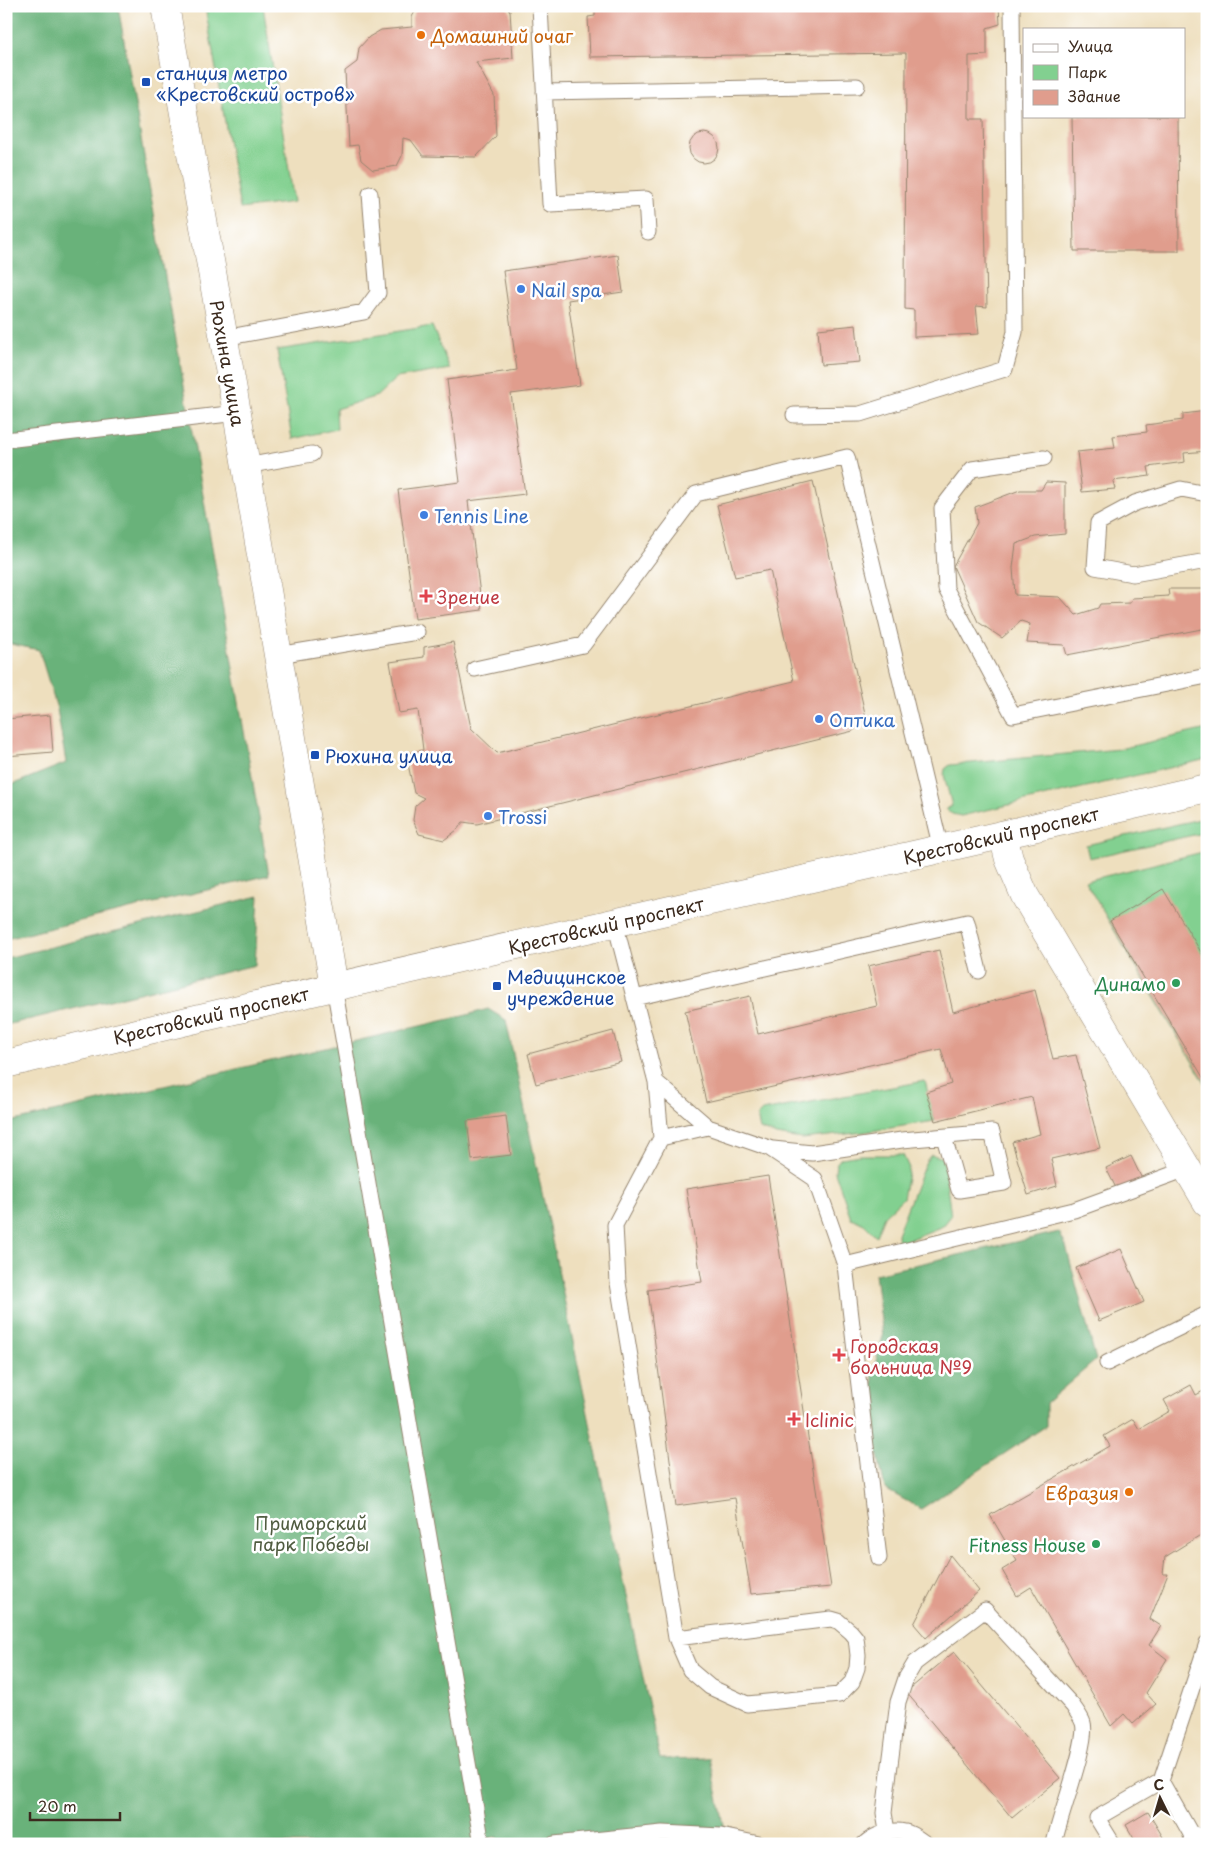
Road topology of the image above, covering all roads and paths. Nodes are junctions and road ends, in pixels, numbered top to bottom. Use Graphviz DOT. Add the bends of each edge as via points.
graph roads {
  1 [pos="165,6"];
  2 [pos="540,6"];
  3 [pos="1012,6"];
  4 [pos="857,86"];
  5 [pos="544,92"];
  6 [pos="370,194"];
  7 [pos="648,232"];
  8 [pos="224,338"];
  9 [pos="237,413"];
  10 [pos="794,415"];
  11 [pos="6,440"];
  12 [pos="312,454"];
  13 [pos="1044,458"];
  14 [pos="246,466"];
  15 [pos="1207,494"];
  16 [pos="1207,561"];
  17 [pos="417,632"];
  18 [pos="278,655"];
  19 [pos="475,669"];
  20 [pos="1207,676"];
  21 [pos="1207,788"];
  22 [pos="1003,835"];
  23 [pos="941,849"];
  24 [pos="615,923"];
  25 [pos="979,971"];
  26 [pos="334,986"];
  27 [pos="634,998"];
  28 [pos="6,1064"];
  29 [pos="656,1082"];
  30 [pos="708,1127"];
  31 [pos="944,1137"];
  32 [pos="661,1138"];
  33 [pos="769,1148"];
  34 [pos="812,1153"];
  35 [pos="1186,1168"];
  36 [pos="815,1179"];
  37 [pos="1207,1202"];
  38 [pos="845,1265"];
  39 [pos="1207,1314"];
  40 [pos="1107,1363"];
  41 [pos="879,1558"];
  42 [pos="676,1638"];
  43 [pos="1207,1643"];
  44 [pos="1161,1781"];
  45 [pos="887,1831"];
  46 [pos="1207,1836"];
  47 [pos="1191,1839"];
  48 [pos="482,1844"];
  49 [pos="554,1844"];
  50 [pos="759,1844"];
  51 [pos="864,1844"];
  52 [pos="926,1844"];
  53 [pos="1054,1844"];
  54 [pos="1113,1844"];
  1 -- 8 [label="street, Рюхина улица"];
  2 -- 5 [label="lane"];
  3 -- 10 [label="lane" via="1015,332 1005,369 860,414"];
  4 -- 5 [label="lane"];
  5 -- 7 [label="lane" via="550,204 646,199"];
  6 -- 8 [label="lane" via="378,294 364,312"];
  8 -- 9 [label="street, Рюхина улица"];
  9 -- 11 [label="lane"];
  9 -- 14 [label="street, Рюхина улица"];
  12 -- 14 [label="lane"];
  13 -- 20 [label="lane" via="972,469 942,508 946,589 1013,715"];
  14 -- 18 [label="street, Рюхина улица"];
  15 -- 16 [label="lane" via="1181,489 1135,503 1098,523 1095,567 1133,574"];
  17 -- 18 [label="lane"];
  18 -- 26 [label="street, Рюхина улица"];
  19 -- 23 [label="lane" via="583,645 696,494 847,457"];
  21 -- 22 [label="street, Крестовский проспект"];
  22 -- 23 [label="street, Крестовский проспект"];
  22 -- 35 [label="street" via="1024,896"];
  23 -- 24 [label="street, Крестовский проспект"];
  24 -- 26 [label="street, Крестовский проспект"];
  24 -- 27 [label="lane"];
  25 -- 27 [label="lane" via="968,922"];
  26 -- 28 [label="street, Крестовский проспект"];
  26 -- 48 [label="lane"];
  27 -- 29 [label="lane"];
  29 -- 30 [label="lane"];
  29 -- 32 [label="lane"];
  30 -- 32 [label="lane"];
  30 -- 33 [label="lane"];
  31 -- 31 [label="lane" via="992,1132 1004,1183 959,1190"];
  31 -- 34 [label="lane"];
  32 -- 42 [label="lane" via="615,1225 618,1283"];
  33 -- 34 [label="lane"];
  33 -- 36 [label="lane"];
  34 -- 36 [label="lane"];
  35 -- 37 [label="street"];
  35 -- 38 [label="lane" via="1074,1210"];
  36 -- 38 [label="lane"];
  38 -- 41 [label="lane"];
  39 -- 40 [label="lane"];
  42 -- 42 [label="lane" via="690,1670 710,1687 747,1704 839,1695 852,1682 857,1668 856,1638 846,1626 831,1619"];
  43 -- 44 [label="lane"];
  44 -- 47 [label="lane"];
  44 -- 54 [label="lane" via="1097,1818"];
  45 -- 51 [label="lane"];
  45 -- 52 [label="lane" via="906,1832"];
  45 -- 53 [label="lane" via="884,1813 887,1786 898,1702 906,1678 915,1663 985,1610 1073,1706 1084,1724 1081,1748"];
  46 -- 47 [label="lane"];
  49 -- 50 [label="lane" via="662,1833 721,1836"];
}
